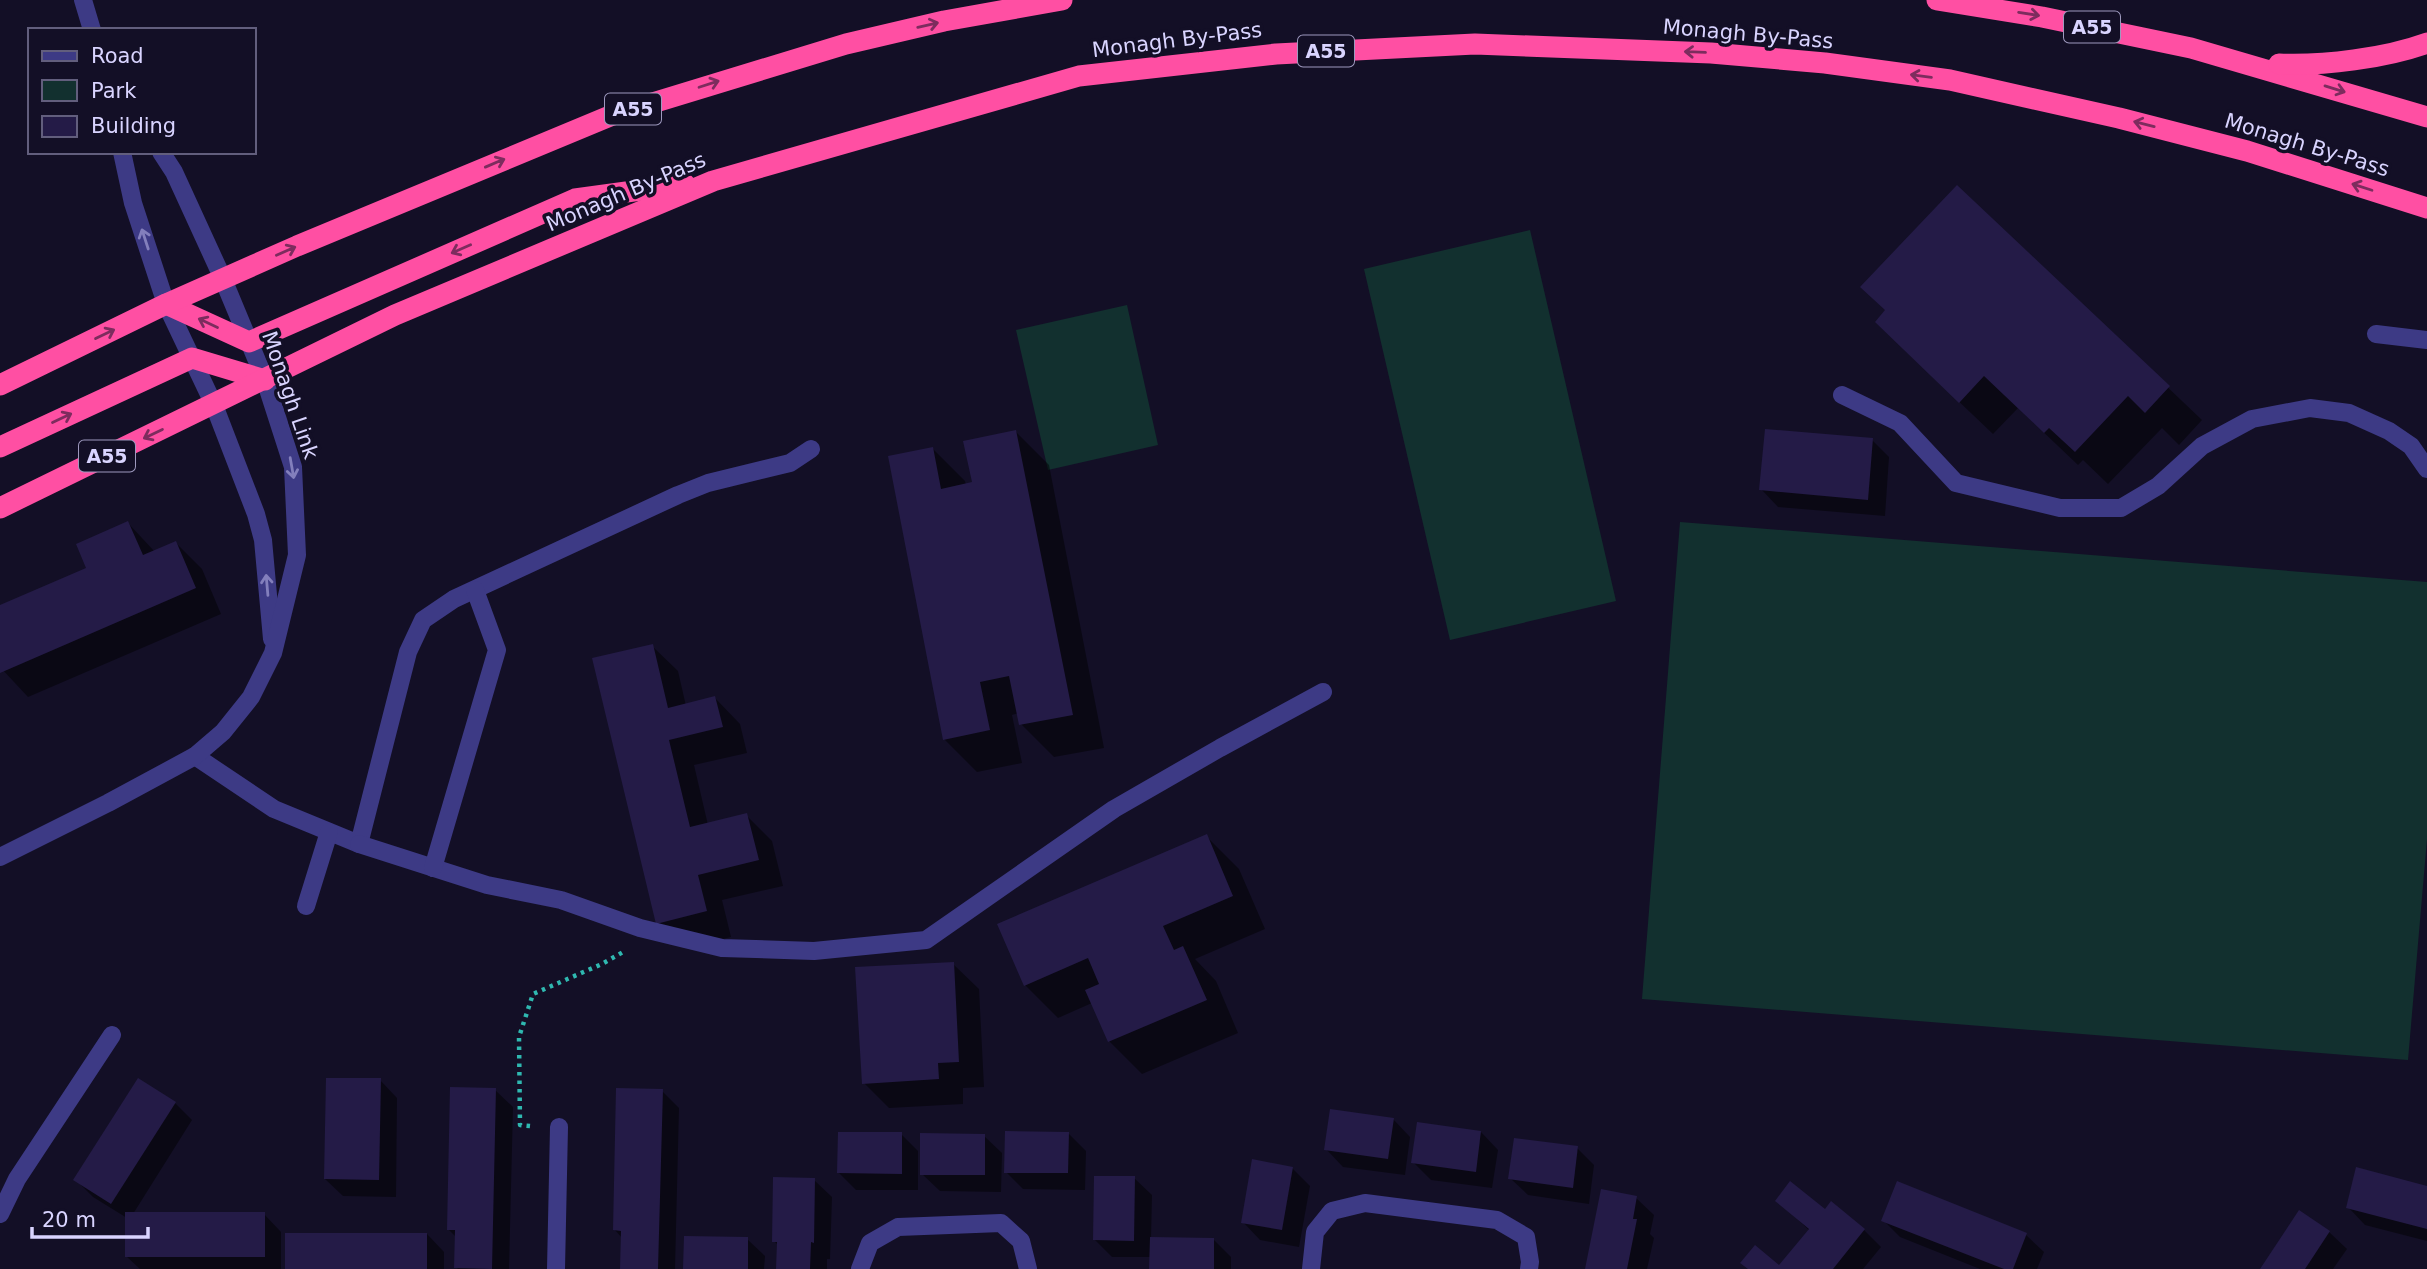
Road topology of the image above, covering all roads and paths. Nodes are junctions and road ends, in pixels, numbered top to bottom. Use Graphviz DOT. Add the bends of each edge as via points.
graph roads {
  1 [pos="83,0"];
  2 [pos="1062,0"];
  3 [pos="1937,0"];
  4 [pos="91,28"];
  5 [pos="2427,43"];
  6 [pos="2246,63"];
  7 [pos="2427,117"];
  8 [pos="122,154"];
  9 [pos="162,154"];
  10 [pos="713,181"];
  11 [pos="2427,208"];
  12 [pos="223,279"];
  13 [pos="166,304"];
  14 [pos="2376,334"];
  15 [pos="2427,340"];
  16 [pos="249,342"];
  17 [pos="192,358"];
  18 [pos="265,380"];
  19 [pos="0,385"];
  20 [pos="1842,395"];
  21 [pos="214,405"];
  22 [pos="0,447"];
  23 [pos="811,449"];
  24 [pos="2427,469"];
  25 [pos="0,508"];
  26 [pos="475,590"];
  27 [pos="273,653"];
  28 [pos="1323,692"];
  29 [pos="195,756"];
  30 [pos="329,832"];
  31 [pos="359,844"];
  32 [pos="0,857"];
  33 [pos="433,868"];
  34 [pos="306,906"];
  35 [pos="630,924"];
  36 [pos="112,1035"];
  37 [pos="559,1127"];
  38 [pos="0,1214"];
  39 [pos="556,1269"];
  40 [pos="860,1269"];
  41 [pos="1028,1269"];
  42 [pos="1311,1269"];
  43 [pos="1529,1269"];
  1 -- 4 [label="street"];
  12 -- 2 [label="highway, A55, one-way" via="610,116 846,44"];
  3 -- 6 [label="highway, A55, one-way" via="2042,16"];
  5 -- 6 [label="highway" via="2310,66"];
  6 -- 7 [label="highway, A55, one-way"];
  13 -- 8 [label="street, one-way" via="133,203"];
  9 -- 12 [label="street, Monagh Link"];
  11 -- 10 [label="highway, Monagh By-Pass / A55, one-way" via="2247,151 1950,80 1711,53 1475,44 1276,54 1079,76"];
  10 -- 16 [label="highway, one-way" via="575,200"];
  10 -- 18 [label="highway, Monagh By-Pass / A55" via="395,316"];
  12 -- 13 [label="highway, A55"];
  12 -- 16 [label="street, Monagh Link"];
  16 -- 13 [label="highway, one-way"];
  13 -- 17 [label="street"];
  19 -- 13 [label="highway, A55, one-way"];
  14 -- 15 [label="street"];
  16 -- 18 [label="street, Monagh Link"];
  17 -- 18 [label="highway"];
  17 -- 21 [label="street"];
  22 -- 17 [label="highway, one-way"];
  18 -- 21 [label="highway, Monagh By-Pass / A55"];
  18 -- 27 [label="street, Monagh Link, one-way" via="293,467 297,555"];
  20 -- 24 [label="street" via="1900,423 1956,483 2060,508 2121,508 2158,486 2202,446 2252,419 2310,408 2349,412 2389,431 2411,446"];
  21 -- 25 [label="highway, Monagh By-Pass / A55, one-way"];
  27 -- 21 [label="street, one-way" via="263,540"];
  23 -- 26 [label="street" via="790,463 678,495"];
  26 -- 31 [label="street" via="423,620 408,652"];
  26 -- 33 [label="street" via="497,650"];
  27 -- 29 [label="street, Monagh Link" via="251,697 223,732"];
  28 -- 35 [label="street" via="1114,809 926,940 814,951 722,948"];
  29 -- 30 [label="street" via="274,809"];
  29 -- 32 [label="street, Monagh Link"];
  30 -- 31 [label="street"];
  30 -- 34 [label="street"];
  31 -- 33 [label="street"];
  33 -- 35 [label="street" via="487,886 561,900"];
  35 -- 37 [label="path" via="625,951 533,994 519,1037 520,1125"];
  36 -- 38 [label="street" via="17,1179"];
  37 -- 39 [label="street"];
  40 -- 41 [label="street" via="870,1243 898,1227 1001,1223 1021,1241"];
  42 -- 43 [label="street" via="1315,1232 1332,1211 1365,1203 1497,1220 1526,1237"];
}
